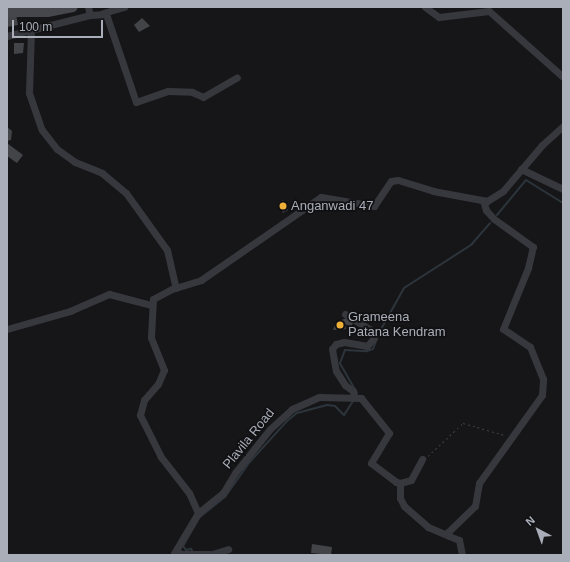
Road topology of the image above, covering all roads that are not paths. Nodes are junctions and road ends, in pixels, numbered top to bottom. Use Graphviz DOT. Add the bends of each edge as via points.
graph roads {
  1 [pos="73,7"];
  2 [pos="88,7"];
  3 [pos="124,7"];
  4 [pos="425,7"];
  5 [pos="7,12"];
  6 [pos="103,13"];
  7 [pos="90,15"];
  8 [pos="31,30"];
  9 [pos="7,36"];
  10 [pos="237,77"];
  11 [pos="563,77"];
  12 [pos="563,126"];
  13 [pos="521,169"];
  14 [pos="563,189"];
  15 [pos="483,200"];
  16 [pos="176,288"];
  17 [pos="151,305"];
  18 [pos="346,314"];
  19 [pos="7,329"];
  20 [pos="354,397"];
  21 [pos="422,459"];
  22 [pos="400,483"];
  23 [pos="198,513"];
  24 [pos="449,536"];
  25 [pos="228,549"];
  26 [pos="175,553"];
  27 [pos="462,555"];
  1 -- 5 [label="main road" via="47,12"];
  2 -- 7 [label="street"];
  3 -- 6 [label="street"];
  4 -- 11 [label="street" via="439,17 489,11"];
  6 -- 7 [label="street"];
  6 -- 10 [label="street" via="136,102 168,91 192,92 203,97"];
  7 -- 8 [label="street"];
  8 -- 9 [label="street"];
  8 -- 16 [label="street" via="28,93 42,130 57,149 75,162 102,173 126,193 167,250"];
  12 -- 13 [label="street"];
  13 -- 14 [label="street"];
  13 -- 15 [label="street" via="503,191 487,201"];
  15 -- 16 [label="street" via="433,191 398,180 391,181 374,206 321,197 200,280"];
  15 -- 24 [label="street" via="486,210 494,219 533,247 528,268 503,329 530,347 543,379 542,394 479,483 475,506 450,528"];
  16 -- 17 [label="street" via="155,296"];
  17 -- 19 [label="street" via="109,294 70,311"];
  17 -- 23 [label="street" via="152,342 164,370 158,384 144,400 140,415 160,457 189,493"];
  18 -- 20 [label="street" via="369,329 374,338 367,346 344,342 336,344 332,349 336,371 345,385 353,390"];
  20 -- 22 [label="street" via="361,398 389,433 371,463"];
  20 -- 23 [label="street, Plavila Road" via="324,395 298,405 285,414 235,473 223,493"];
  21 -- 22 [label="street" via="411,480"];
  22 -- 24 [label="street" via="400,498 404,506 428,527"];
  23 -- 26 [label="street"];
  24 -- 27 [label="street" via="459,540 463,549"];
  25 -- 26 [label="street" via="212,554"];
}
